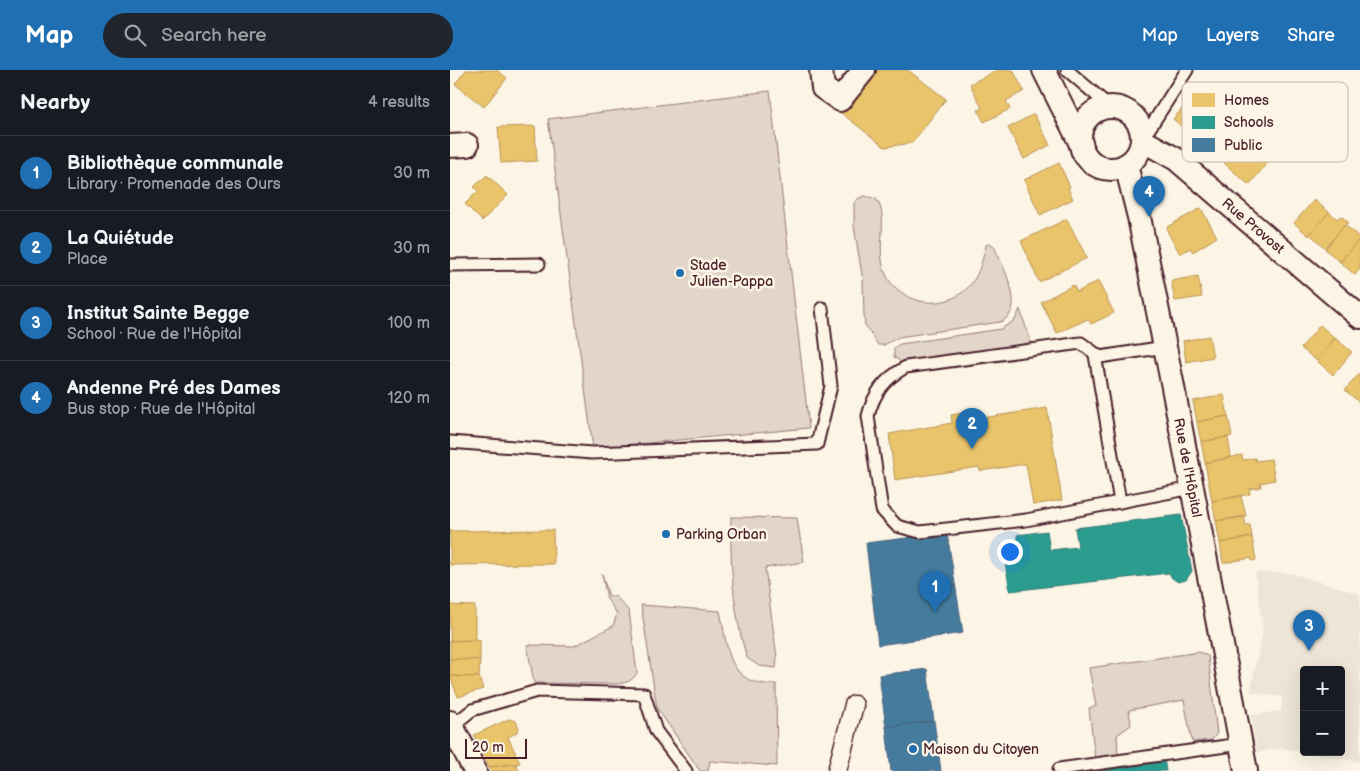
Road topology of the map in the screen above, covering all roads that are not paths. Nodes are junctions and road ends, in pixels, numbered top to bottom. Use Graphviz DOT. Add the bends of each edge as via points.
graph roads {
  1 [pos="821,70"];
  2 [pos="864,70"];
  3 [pos="1187,70"];
  4 [pos="1054,75"];
  5 [pos="1104,108"];
  6 [pos="1142,140"];
  7 [pos="1082,146"];
  8 [pos="1126,165"];
  9 [pos="539,264"];
  10 [pos="450,265"];
  11 [pos="822,308"];
  12 [pos="1360,317"];
  13 [pos="1165,347"];
  14 [pos="1095,355"];
  15 [pos="450,442"];
  16 [pos="1192,488"];
  17 [pos="1120,502"];
  18 [pos="854,705"];
  19 [pos="451,724"];
  20 [pos="1241,744"];
  21 [pos="1059,769"];
  22 [pos="475,771"];
  23 [pos="686,771"];
  24 [pos="837,771"];
  25 [pos="1246,771"];
  1 -- 2 [label="street" via="823,88 840,100"];
  3 -- 6 [label="lane"];
  4 -- 5 [label="street" via="1074,104"];
  4 -- 7 [label="street"];
  5 -- 6 [label="street" via="1120,108 1130,113 1138,121"];
  5 -- 7 [label="street" via="1089,115 1083,124"];
  6 -- 8 [label="street" via="1137,154"];
  6 -- 12 [label="street, Rue Provost" via="1176,159"];
  7 -- 8 [label="street" via="1094,164 1104,168"];
  8 -- 13 [label="street, Rue de l'Hôpital"];
  9 -- 10 [label="lane"];
  11 -- 15 [label="lane" via="831,386 817,444 592,453"];
  13 -- 14 [label="lane" via="1100,357"];
  13 -- 16 [label="street, Rue de l'Hôpital"];
  14 -- 17 [label="lane"];
  14 -- 17 [label="lane" via="1081,343 906,367 894,374 880,386 868,416 882,510 897,526 920,532 1026,520"];
  16 -- 17 [label="lane"];
  16 -- 20 [label="street, Rue de l'Hôpital"];
  18 -- 24 [label="street"];
  19 -- 22 [label="street"];
  19 -- 23 [label="lane" via="472,710 537,691 644,694 656,731"];
  20 -- 21 [label="lane"];
  20 -- 25 [label="street, Rue de l'Hôpital"];
}
